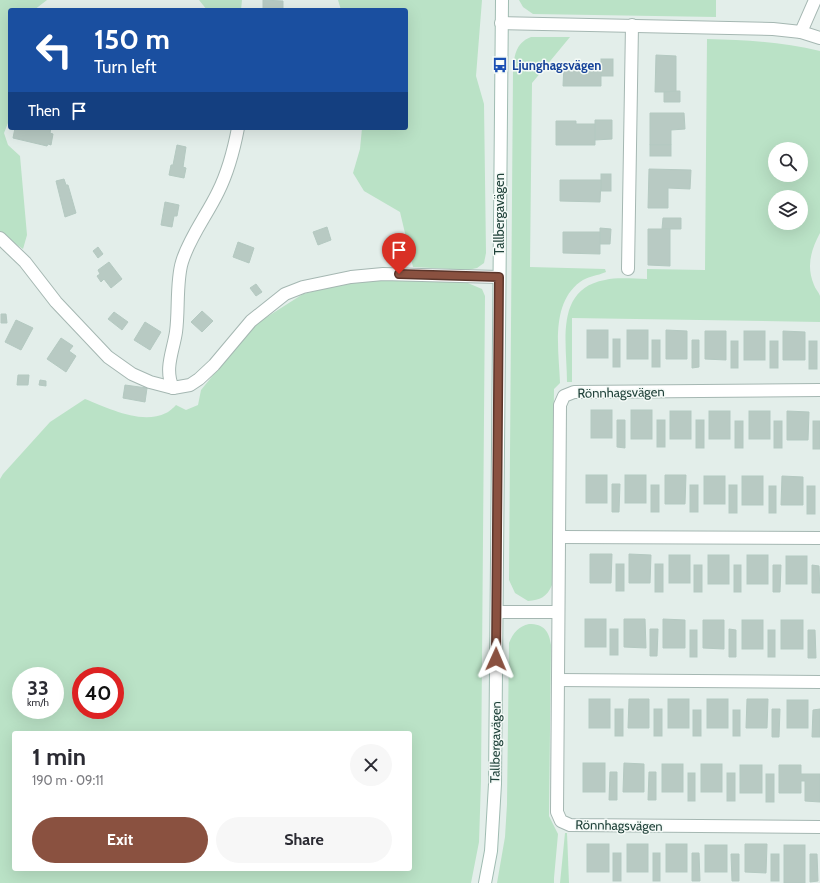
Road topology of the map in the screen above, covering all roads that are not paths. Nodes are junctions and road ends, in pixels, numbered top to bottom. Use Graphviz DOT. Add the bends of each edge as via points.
graph roads {
  1 [pos="502,0"];
  2 [pos="815,0"];
  3 [pos="501,23"];
  4 [pos="632,25"];
  5 [pos="801,32"];
  6 [pos="820,38"];
  7 [pos="238,130"];
  8 [pos="0,238"];
  9 [pos="628,270"];
  10 [pos="499,277"];
  11 [pos="173,388"];
  12 [pos="820,390"];
  13 [pos="559,537"];
  14 [pos="820,538"];
  15 [pos="497,612"];
  16 [pos="558,612"];
  17 [pos="558,680"];
  18 [pos="820,682"];
  19 [pos="820,827"];
  20 [pos="485,883"];
  1 -- 3 [label="street, Tallbergavägen"];
  2 -- 5 [label="street"];
  3 -- 4 [label="street"];
  3 -- 10 [label="street, Tallbergavägen"];
  4 -- 5 [label="street"];
  4 -- 9 [label="street"];
  5 -- 6 [label="street"];
  7 -- 11 [label="street" via="235,146 219,191 182,262 176,332 168,370"];
  8 -- 11 [label="street" via="25,262 56,302 108,357 132,374"];
  10 -- 11 [label="street" via="383,274 351,277 303,287 285,294 251,321 199,379 190,385"];
  10 -- 15 [label="street, Tallbergavägen"];
  12 -- 13 [label="street, Rönnhagsvägen" via="574,392 564,396 560,405"];
  13 -- 14 [label="street"];
  13 -- 16 [label="street, Rönnhagsvägen"];
  15 -- 16 [label="street"];
  15 -- 20 [label="street, Tallbergavägen" via="495,784 491,852"];
  16 -- 17 [label="street, Rönnhagsvägen"];
  17 -- 18 [label="street"];
  17 -- 19 [label="street, Rönnhagsvägen" via="557,812 560,821 565,824"];
}
